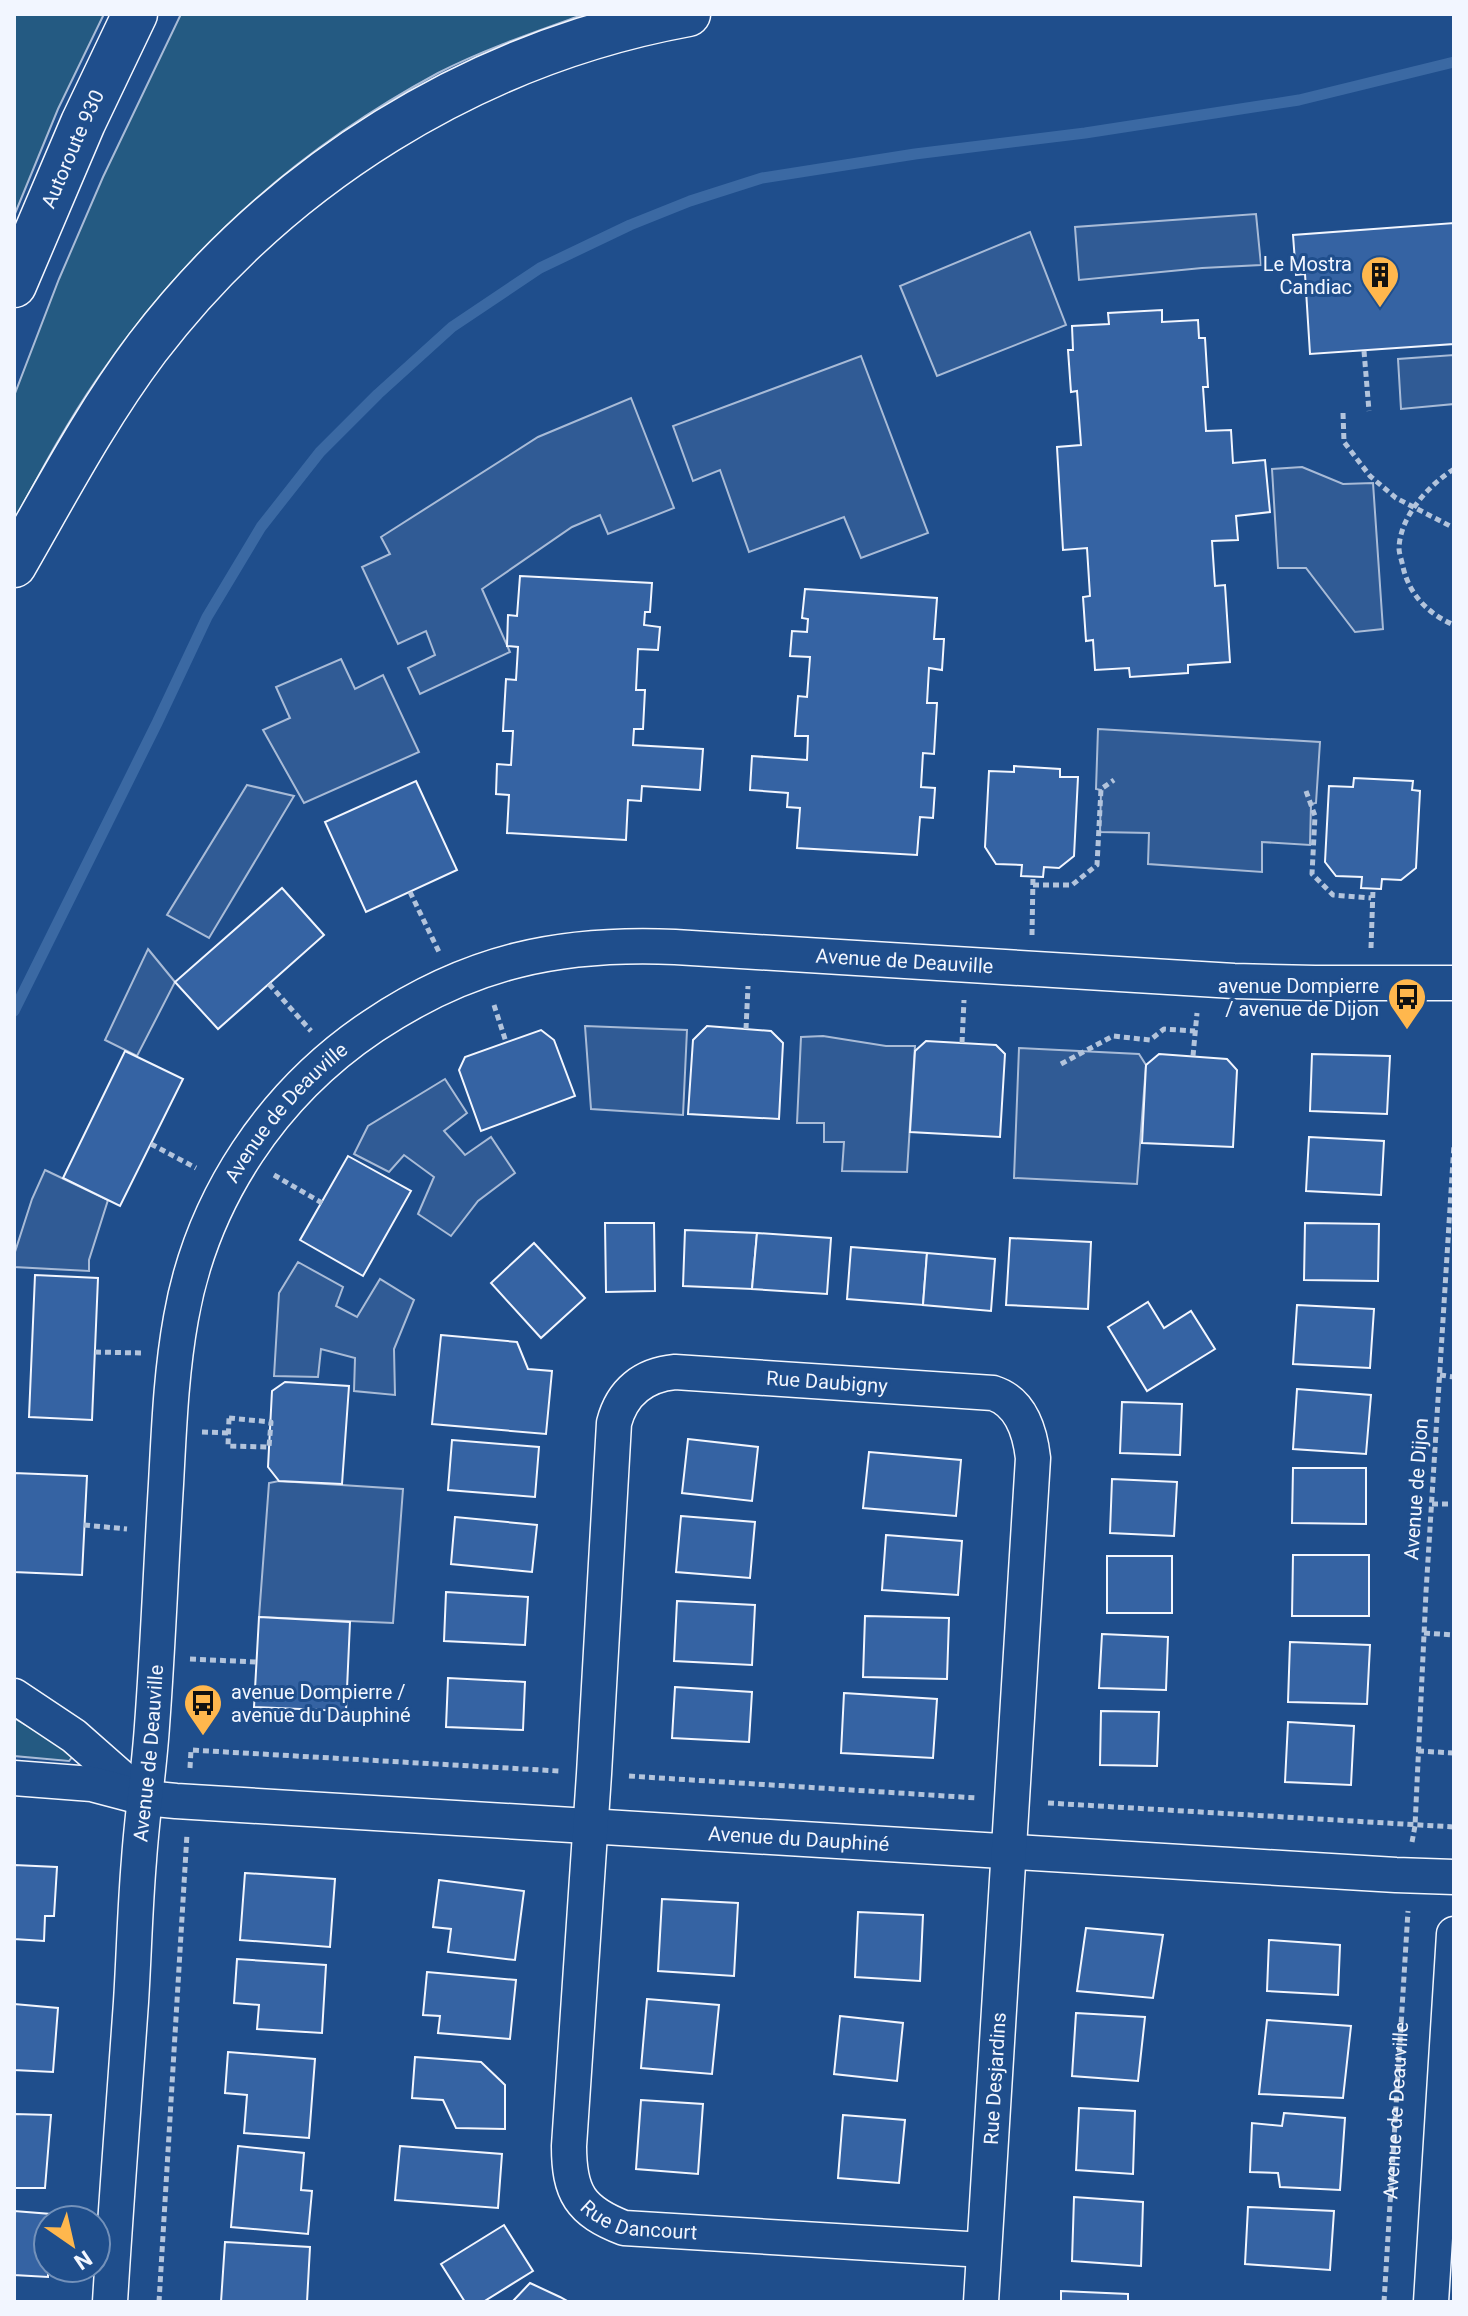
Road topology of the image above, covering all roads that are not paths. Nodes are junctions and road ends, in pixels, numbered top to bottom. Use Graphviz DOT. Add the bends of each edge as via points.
graph roads {
  1 [pos="135,14"];
  2 [pos="688,14"];
  3 [pos="14,285"];
  4 [pos="14,565"];
  5 [pos="1454,983"];
  6 [pos="14,1696"];
  7 [pos="14,1778"];
  8 [pos="145,1798"];
  9 [pos="591,1827"];
  10 [pos="1008,1853"];
  11 [pos="1454,1877"];
  12 [pos="1454,1934"];
  13 [pos="984,2250"];
  14 [pos="110,2302"];
  15 [pos="981,2302"];
  16 [pos="1431,2302"];
  1 -- 3 [label="highway, Autoroute 930"];
  2 -- 4 [label="highway" via="598,35 493,75 386,131 304,188 222,263 148,347 82,445"];
  5 -- 8 [label="street, Avenue de Deauville" via="1223,981 636,946 571,949 515,960 407,1004 349,1042 279,1108 228,1184 198,1250 174,1368"];
  6 -- 8 [label="street" via="74,1736"];
  7 -- 8 [label="street, Avenue du Dauphiné" via="92,1784"];
  8 -- 9 [label="street, Avenue du Dauphiné"];
  8 -- 14 [label="street, Avenue de Deauville"];
  9 -- 10 [label="street, Avenue du Dauphiné"];
  9 -- 10 [label="street, Rue Daubigny" via="614,1423 634,1386 675,1372 993,1393 1016,1409 1033,1458"];
  9 -- 13 [label="street, Rue Dancourt" via="569,2146 573,2184 585,2205 624,2228"];
  10 -- 11 [label="street, Avenue du Dauphiné"];
  10 -- 13 [label="street, Rue Desjardins"];
  12 -- 16 [label="street"];
  13 -- 15 [label="street, Rue Desjardins"];
}
